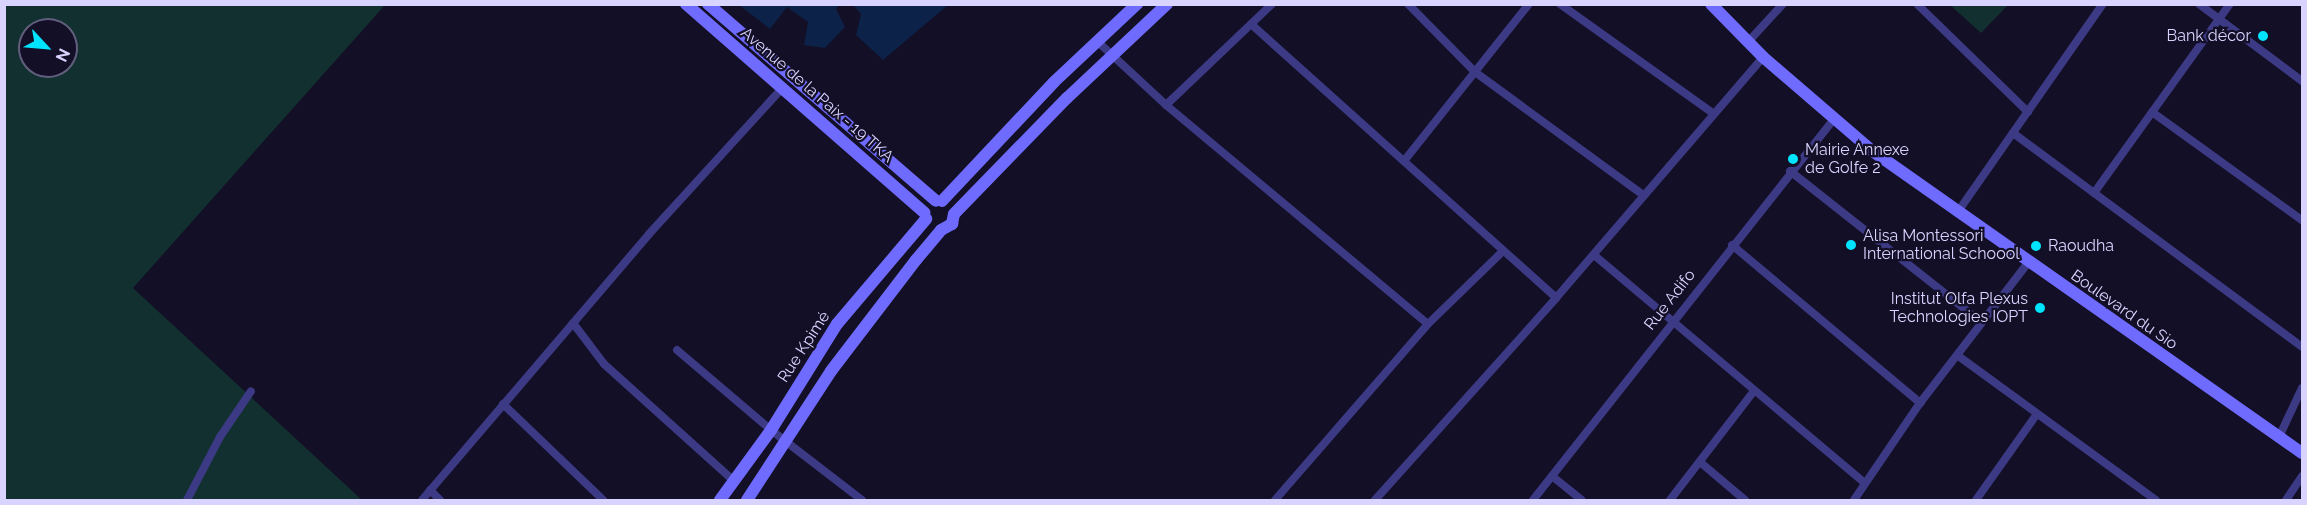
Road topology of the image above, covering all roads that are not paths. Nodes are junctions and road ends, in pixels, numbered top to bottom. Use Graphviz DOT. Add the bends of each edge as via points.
graph roads {
  1 [pos="686,4"];
  2 [pos="708,4"];
  3 [pos="1137,4"];
  4 [pos="1167,4"];
  5 [pos="1272,4"];
  6 [pos="1408,4"];
  7 [pos="1529,4"];
  8 [pos="1560,4"];
  9 [pos="1711,4"];
  10 [pos="1784,4"];
  11 [pos="1917,4"];
  12 [pos="2103,4"];
  13 [pos="2199,4"];
  14 [pos="2230,4"];
  15 [pos="2219,19"];
  16 [pos="1251,24"];
  17 [pos="1098,42"];
  18 [pos="1748,42"];
  19 [pos="1763,57"];
  20 [pos="1112,58"];
  21 [pos="1475,72"];
  22 [pos="2302,81"];
  23 [pos="783,87"];
  24 [pos="1166,105"];
  25 [pos="2028,112"];
  26 [pos="2152,112"];
  27 [pos="1713,113"];
  28 [pos="1833,120"];
  29 [pos="2013,133"];
  30 [pos="1404,161"];
  31 [pos="1790,171"];
  32 [pos="2094,193"];
  33 [pos="1643,195"];
  34 [pos="939,201"];
  35 [pos="1957,213"];
  36 [pos="954,214"];
  37 [pos="925,216"];
  38 [pos="2302,220"];
  39 [pos="941,230"];
  40 [pos="1732,245"];
  41 [pos="1502,252"];
  42 [pos="1594,255"];
  43 [pos="2028,263"];
  44 [pos="1556,298"];
  45 [pos="1673,321"];
  46 [pos="1982,322"];
  47 [pos="573,323"];
  48 [pos="1428,324"];
  49 [pos="2302,348"];
  50 [pos="677,350"];
  51 [pos="1957,355"];
  52 [pos="2302,388"];
  53 [pos="251,391"];
  54 [pos="1754,391"];
  55 [pos="1920,403"];
  56 [pos="503,404"];
  57 [pos="2037,414"];
  58 [pos="771,430"];
  59 [pos="2279,437"];
  60 [pos="786,443"];
  61 [pos="2302,453"];
  62 [pos="1700,462"];
  63 [pos="1552,476"];
  64 [pos="2302,476"];
  65 [pos="735,482"];
  66 [pos="1865,483"];
  67 [pos="430,490"];
  68 [pos="752,499"];
  69 [pos="1977,500"];
  70 [pos="187,501"];
  71 [pos="422,501"];
  72 [pos="440,501"];
  73 [pos="603,501"];
  74 [pos="720,501"];
  75 [pos="862,501"];
  76 [pos="1275,501"];
  77 [pos="1375,501"];
  78 [pos="1533,501"];
  79 [pos="1582,501"];
  80 [pos="1670,501"];
  81 [pos="1745,501"];
  82 [pos="1854,501"];
  83 [pos="2156,501"];
  84 [pos="2286,501"];
  1 -- 23 [label="main road, Avenue de la Paix - 19 TKA"];
  2 -- 34 [label="main road"];
  3 -- 17 [label="main road"];
  4 -- 20 [label="main road"];
  5 -- 16 [label="street"];
  6 -- 21 [label="street"];
  7 -- 21 [label="street"];
  8 -- 27 [label="street"];
  9 -- 18 [label="main road, Boulevard du Sio"];
  10 -- 18 [label="street"];
  11 -- 25 [label="street"];
  12 -- 25 [label="street"];
  13 -- 15 [label="street"];
  14 -- 15 [label="street"];
  15 -- 22 [label="street"];
  15 -- 26 [label="street"];
  16 -- 24 [label="street"];
  16 -- 30 [label="street"];
  17 -- 20 [label="street"];
  17 -- 34 [label="main road"];
  18 -- 19 [label="main road, Boulevard du Sio"];
  19 -- 27 [label="street"];
  19 -- 28 [label="main road, Boulevard du Sio"];
  20 -- 24 [label="street"];
  20 -- 36 [label="main road"];
  21 -- 30 [label="street"];
  21 -- 33 [label="street"];
  23 -- 37 [label="main road, Avenue de la Paix - 19 TKA"];
  23 -- 47 [label="street"];
  24 -- 48 [label="street"];
  25 -- 29 [label="street"];
  26 -- 32 [label="street"];
  26 -- 38 [label="street"];
  27 -- 33 [label="street"];
  28 -- 31 [label="street, Rue Adifo"];
  28 -- 35 [label="main road, Boulevard du Sio"];
  29 -- 32 [label="street"];
  29 -- 35 [label="street"];
  30 -- 41 [label="street"];
  31 -- 40 [label="street, Rue Adifo"];
  31 -- 46 [label="street"];
  32 -- 49 [label="street"];
  33 -- 42 [label="street"];
  34 -- 36 [label="main road" via="951,206"];
  34 -- 37 [label="main road"];
  35 -- 43 [label="main road, Boulevard du Sio"];
  36 -- 39 [label="main road" via="950,226"];
  37 -- 39 [label="main road" via="931,227"];
  37 -- 58 [label="main road, Rue Kpimé" via="837,324"];
  39 -- 60 [label="main road" via="848,347"];
  40 -- 45 [label="street, Rue Adifo"];
  40 -- 55 [label="street"];
  41 -- 44 [label="street"];
  41 -- 48 [label="street"];
  42 -- 44 [label="street"];
  42 -- 45 [label="street"];
  43 -- 46 [label="street"];
  43 -- 59 [label="main road, Boulevard du Sio"];
  44 -- 77 [label="street"];
  45 -- 54 [label="street"];
  45 -- 63 [label="street, Rue Adifo"];
  46 -- 51 [label="street"];
  47 -- 56 [label="street"];
  47 -- 65 [label="street" via="604,364"];
  48 -- 76 [label="street"];
  50 -- 58 [label="street"];
  51 -- 55 [label="street"];
  51 -- 57 [label="street"];
  52 -- 59 [label="street"];
  53 -- 70 [label="street" via="220,437"];
  54 -- 62 [label="street"];
  54 -- 66 [label="street"];
  55 -- 66 [label="street"];
  56 -- 67 [label="street"];
  56 -- 73 [label="street"];
  57 -- 69 [label="street"];
  57 -- 83 [label="street"];
  58 -- 60 [label="street"];
  58 -- 65 [label="main road, Rue Kpimé"];
  59 -- 61 [label="main road, Boulevard du Sio"];
  60 -- 68 [label="main road"];
  60 -- 75 [label="street"];
  62 -- 80 [label="street"];
  62 -- 81 [label="street"];
  63 -- 78 [label="street, Rue Adifo"];
  63 -- 79 [label="street"];
  64 -- 84 [label="street"];
  65 -- 74 [label="main road, Rue Kpimé"];
  66 -- 82 [label="street"];
  67 -- 71 [label="street"];
  67 -- 72 [label="street"];
}
